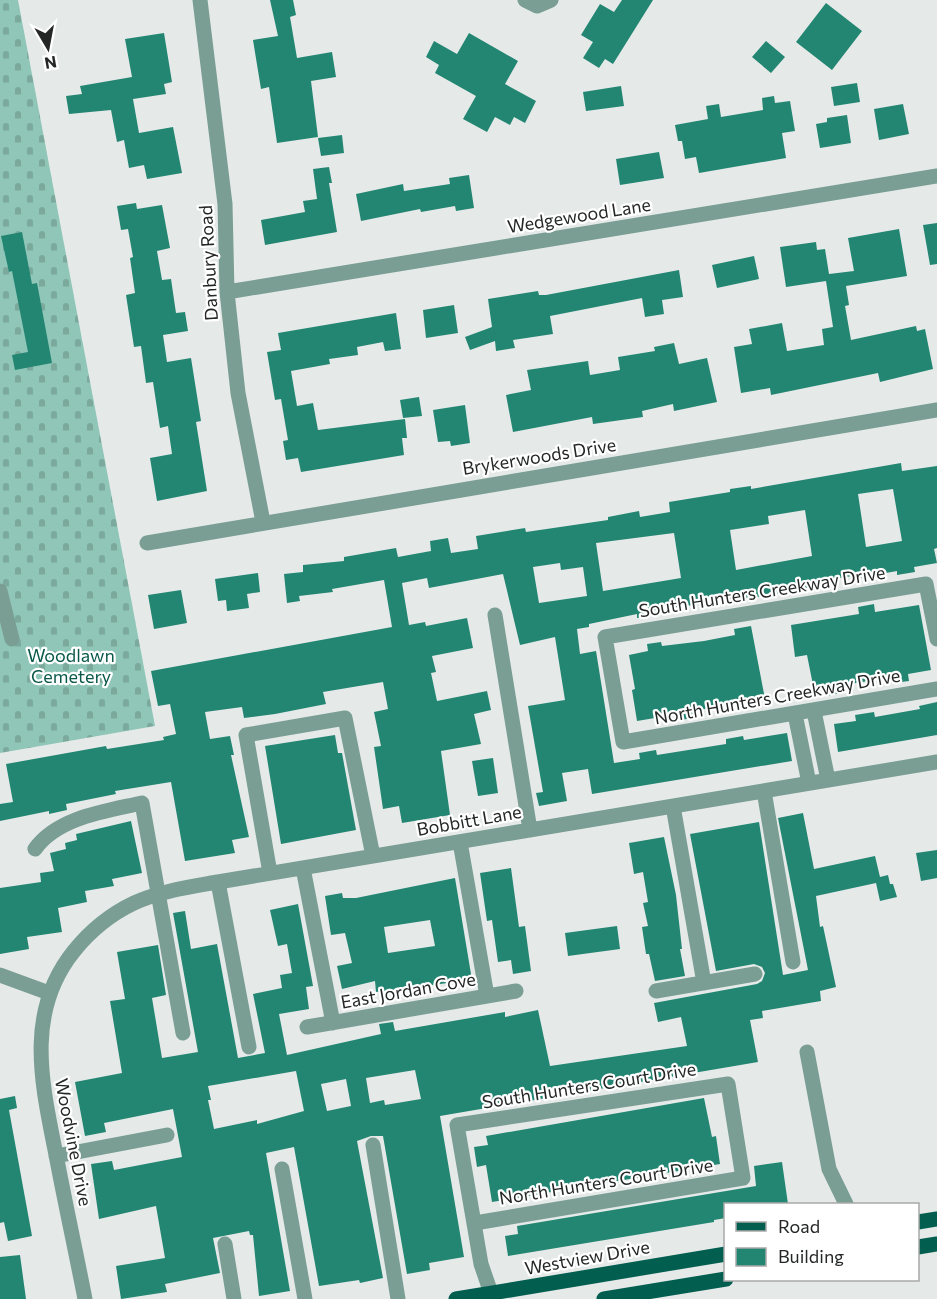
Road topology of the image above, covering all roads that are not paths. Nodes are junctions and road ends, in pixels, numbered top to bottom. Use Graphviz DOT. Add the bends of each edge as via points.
graph roads {
  1 [pos="200,0"];
  2 [pos="525,0"];
  3 [pos="551,0"];
  4 [pos="937,176"];
  5 [pos="227,292"];
  6 [pos="937,410"];
  7 [pos="263,522"];
  8 [pos="147,543"];
  9 [pos="0,591"];
  10 [pos="495,615"];
  11 [pos="12,639"];
  12 [pos="937,639"];
  13 [pos="937,689"];
  14 [pos="814,711"];
  15 [pos="795,714"];
  16 [pos="623,742"];
  17 [pos="937,762"];
  18 [pos="828,780"];
  19 [pos="809,783"];
  20 [pos="764,791"];
  21 [pos="673,806"];
  22 [pos="530,830"];
  23 [pos="460,842"];
  24 [pos="35,849"];
  25 [pos="373,856"];
  26 [pos="303,868"];
  27 [pos="270,873"];
  28 [pos="218,882"];
  29 [pos="159,894"];
  30 [pos="793,962"];
  31 [pos="755,974"];
  32 [pos="0,975"];
  33 [pos="704,983"];
  34 [pos="516,991"];
  35 [pos="656,992"];
  36 [pos="50,993"];
  37 [pos="487,996"];
  38 [pos="333,1023"];
  39 [pos="308,1027"];
  40 [pos="183,1033"];
  41 [pos="249,1047"];
  42 [pos="807,1052"];
  43 [pos="167,1135"];
  44 [pos="373,1145"];
  45 [pos="56,1156"];
  46 [pos="282,1169"];
  47 [pos="743,1178"];
  48 [pos="846,1203"];
  49 [pos="937,1219"];
  50 [pos="919,1222"];
  51 [pos="475,1223"];
  52 [pos="225,1244"];
  53 [pos="937,1244"];
  54 [pos="919,1247"];
  55 [pos="724,1254"];
  56 [pos="658,1265"];
  57 [pos="724,1279"];
  58 [pos="662,1289"];
  59 [pos="490,1293"];
  60 [pos="622,1298"];
  61 [pos="85,1299"];
  62 [pos="234,1299"];
  63 [pos="305,1299"];
  64 [pos="398,1299"];
  65 [pos="456,1299"];
  66 [pos="604,1299"];
  1 -- 5 [label="street, Danbury Road" via="225,204"];
  2 -- 3 [label="street" via="537,6"];
  4 -- 5 [label="street, Wedgewood Lane"];
  5 -- 7 [label="street, Danbury Road" via="238,393"];
  6 -- 7 [label="street, Brykerwoods Drive"];
  7 -- 8 [label="street, Brykerwoods Drive"];
  9 -- 11 [label="street"];
  10 -- 22 [label="street"];
  12 -- 16 [label="street, South Hunters Creekway Drive" via="926,584 605,637"];
  13 -- 14 [label="street, North Hunters Creekway Drive"];
  14 -- 15 [label="street, North Hunters Creekway Drive"];
  14 -- 18 [label="street"];
  15 -- 16 [label="street, North Hunters Creekway Drive"];
  15 -- 19 [label="street"];
  17 -- 18 [label="street, Bobbitt Lane"];
  18 -- 19 [label="street, Bobbitt Lane"];
  19 -- 20 [label="street, Bobbitt Lane"];
  20 -- 21 [label="street, Bobbitt Lane"];
  20 -- 30 [label="street"];
  21 -- 22 [label="street, Bobbitt Lane"];
  21 -- 33 [label="street"];
  22 -- 23 [label="street, Bobbitt Lane"];
  23 -- 25 [label="street, Bobbitt Lane"];
  23 -- 37 [label="street"];
  24 -- 29 [label="street" via="42,839 69,824 142,803"];
  25 -- 26 [label="street, Bobbitt Lane"];
  25 -- 27 [label="street" via="345,718 297,725 246,735"];
  26 -- 27 [label="street, Bobbitt Lane"];
  26 -- 38 [label="street"];
  27 -- 28 [label="street, Bobbitt Lane"];
  28 -- 29 [label="street, Bobbitt Lane"];
  28 -- 41 [label="street"];
  29 -- 36 [label="street, Bobbitt Lane" via="121,910 90,933 66,960"];
  29 -- 40 [label="street"];
  31 -- 33 [label="street"];
  32 -- 36 [label="street"];
  33 -- 35 [label="street"];
  34 -- 37 [label="street, East Jordan Cove"];
  36 -- 45 [label="street, Woodvine Drive" via="42,1024 40,1058 43,1095"];
  37 -- 38 [label="street, East Jordan Cove"];
  38 -- 39 [label="street, East Jordan Cove"];
  42 -- 48 [label="street" via="829,1169"];
  43 -- 45 [label="street"];
  44 -- 64 [label="street"];
  45 -- 61 [label="street, Woodvine Drive"];
  46 -- 63 [label="street"];
  47 -- 51 [label="street, North Hunters Court Drive"];
  47 -- 51 [label="street, South Hunters Court Drive" via="728,1084 457,1125"];
  49 -- 50 [label="main road"];
  51 -- 59 [label="street"];
  52 -- 62 [label="street"];
  53 -- 54 [label="main road"];
  55 -- 56 [label="main road, Westview Drive"];
  56 -- 58 [label="main road"];
  56 -- 59 [label="main road, Westview Drive"];
  57 -- 58 [label="main road"];
  58 -- 60 [label="main road"];
  59 -- 65 [label="main road, Westview Drive"];
  60 -- 66 [label="main road"];
}
